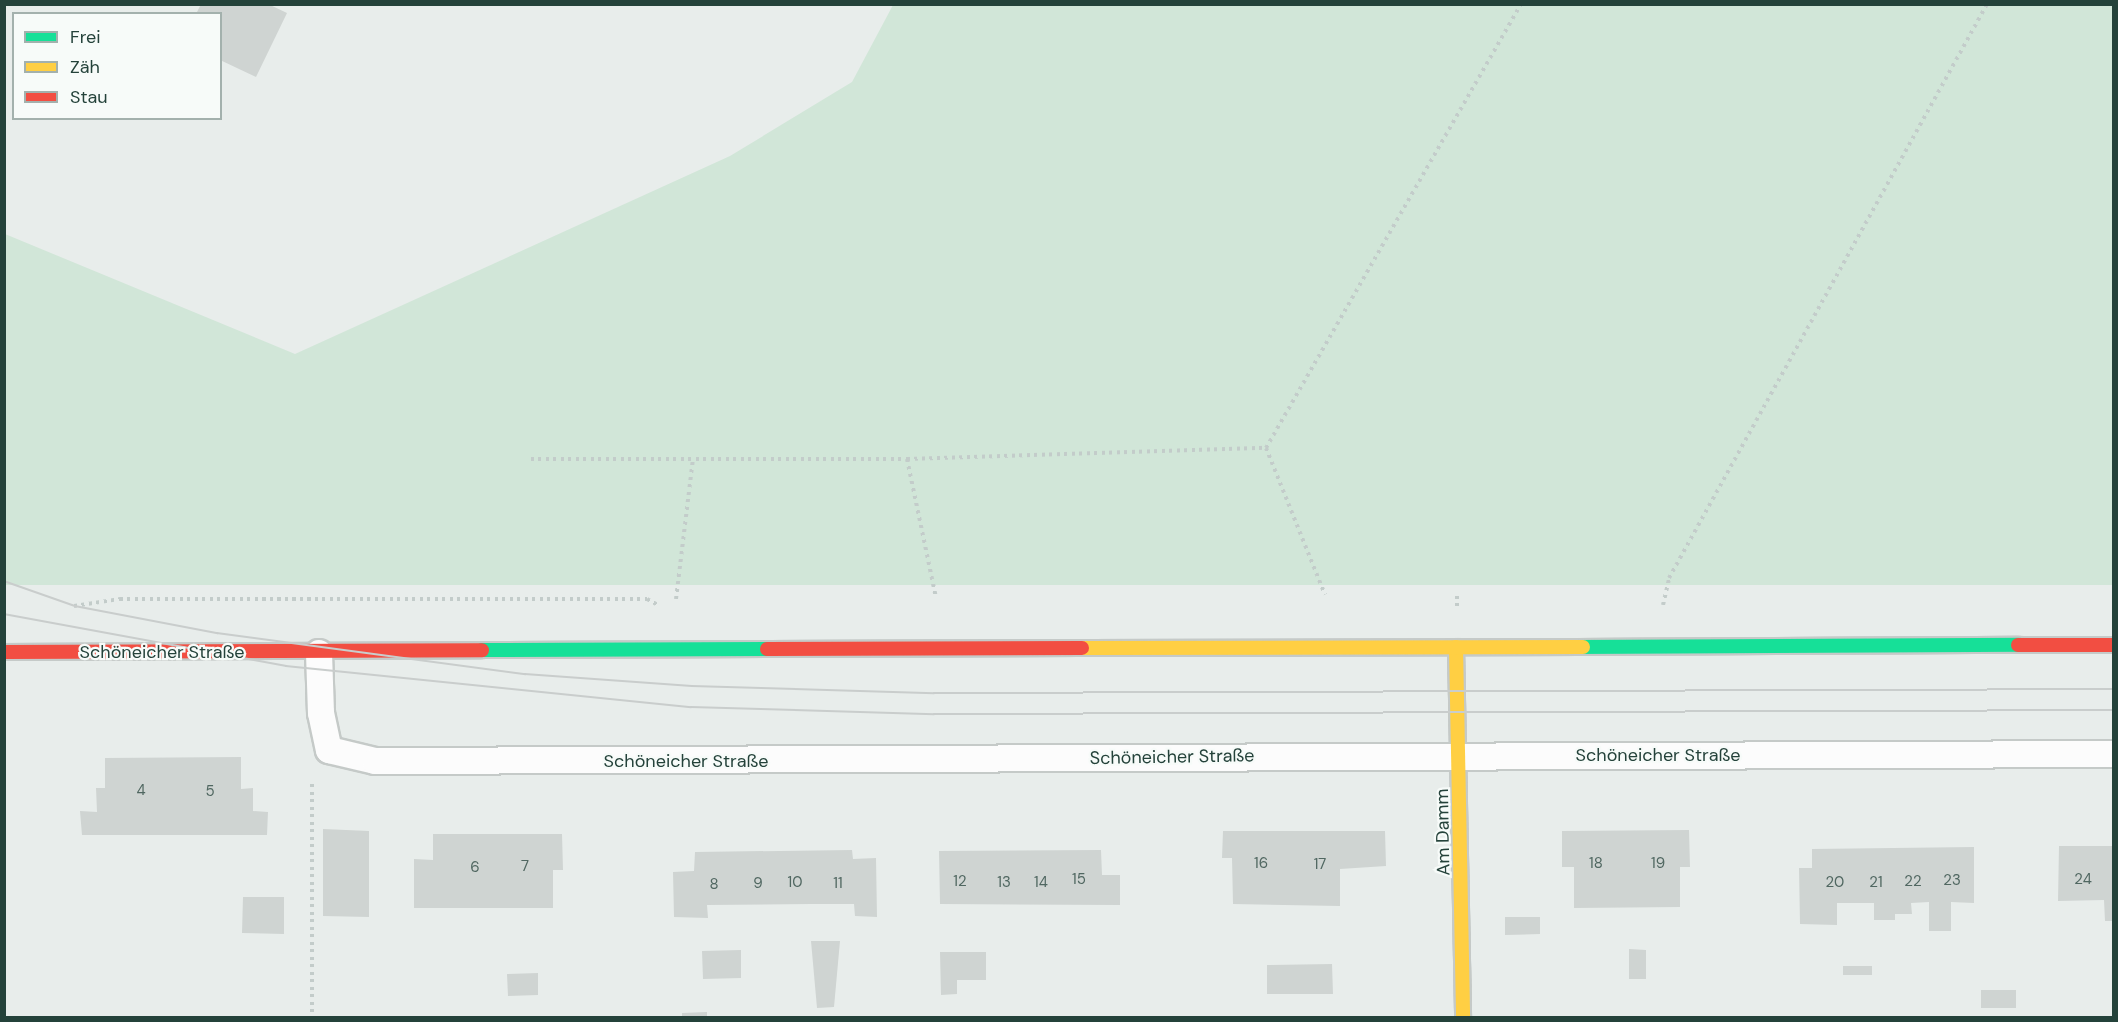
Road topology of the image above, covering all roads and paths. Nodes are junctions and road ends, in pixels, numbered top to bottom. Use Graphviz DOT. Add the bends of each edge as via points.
graph roads {
  1 [pos="1521,4"];
  2 [pos="1987,4"];
  3 [pos="1266,448"];
  4 [pos="693,458"];
  5 [pos="531,459"];
  6 [pos="907,459"];
  7 [pos="1325,595"];
  8 [pos="936,598"];
  9 [pos="647,599"];
  10 [pos="676,599"];
  11 [pos="65,607"];
  12 [pos="2114,645"];
  13 [pos="1456,646"];
  14 [pos="1656,648"];
  15 [pos="4,652"];
  16 [pos="319,653"];
  17 [pos="329,750"];
  18 [pos="2114,754"];
  19 [pos="1460,755"];
  20 [pos="312,1017"];
  21 [pos="1463,1017"];
  1 -- 3 [label="path"];
  2 -- 14 [label="path" via="1669,578"];
  3 -- 6 [label="path"];
  3 -- 7 [label="path"];
  4 -- 5 [label="path"];
  4 -- 6 [label="path"];
  4 -- 10 [label="path"];
  6 -- 8 [label="path"];
  9 -- 11 [label="path" via="120,599"];
  12 -- 14 [label="main road, Schöneicher Straße"];
  13 -- 14 [label="main road, Schöneicher Straße"];
  13 -- 16 [label="main road, Schöneicher Straße"];
  13 -- 19 [label="main road, Am Damm"];
  15 -- 16 [label="main road, Schöneicher Straße"];
  16 -- 17 [label="lane" via="321,713"];
  17 -- 19 [label="lane, Schöneicher Straße" via="375,761"];
  17 -- 20 [label="path" via="312,785"];
  18 -- 19 [label="lane, Schöneicher Straße"];
  19 -- 21 [label="main road, Am Damm"];
}
